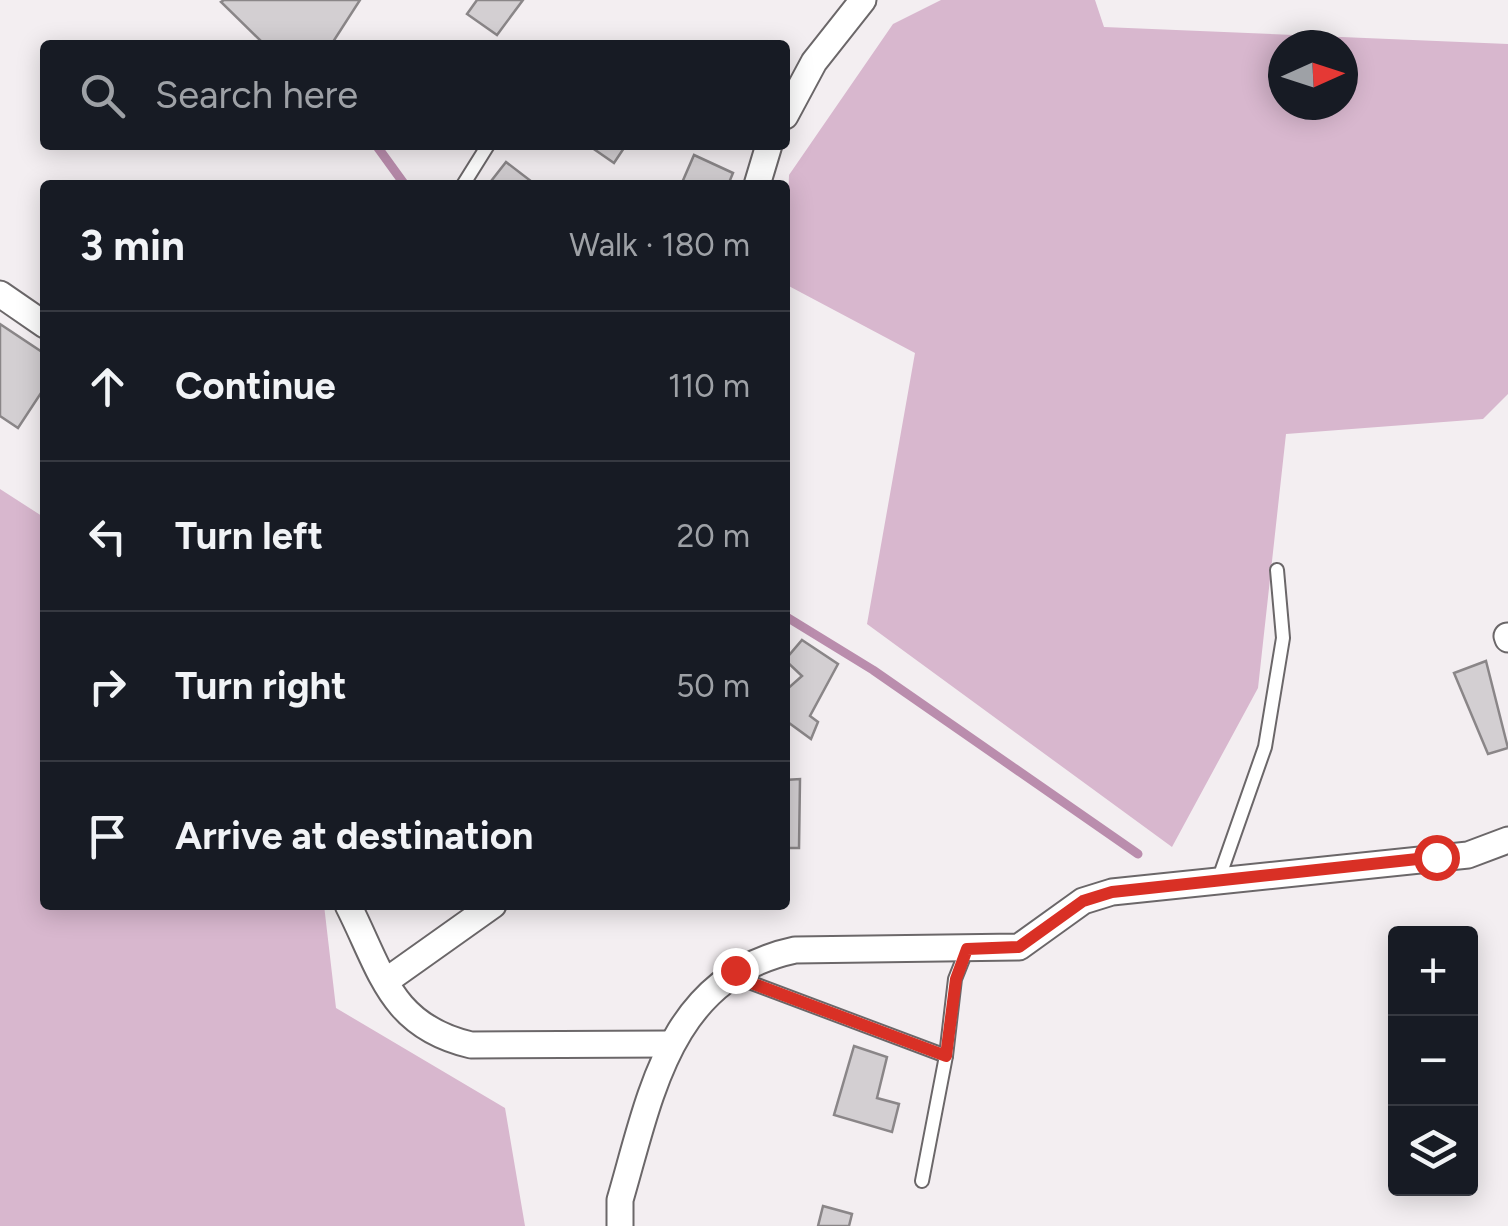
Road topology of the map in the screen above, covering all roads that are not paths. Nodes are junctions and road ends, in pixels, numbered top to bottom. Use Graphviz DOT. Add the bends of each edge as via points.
graph roads {
  1 [pos="864,0"];
  2 [pos="790,107"];
  3 [pos="485,150"];
  4 [pos="768,150"];
  5 [pos="466,180"];
  6 [pos="758,180"];
  7 [pos="0,294"];
  8 [pos="40,321"];
  9 [pos="1276,570"];
  10 [pos="1508,840"];
  11 [pos="1219,878"];
  12 [pos="350,910"];
  13 [pos="486,910"];
  14 [pos="967,949"];
  15 [pos="730,975"];
  16 [pos="386,981"];
  17 [pos="669,1044"];
  18 [pos="946,1056"];
  19 [pos="922,1181"];
  20 [pos="620,1226"];
  1 -- 2 [label="street" via="814,62"];
  3 -- 5 [label="lane"];
  4 -- 6 [label="street"];
  7 -- 8 [label="street"];
  9 -- 11 [label="lane" via="1283,638 1265,748"];
  10 -- 11 [label="street" via="1468,855"];
  11 -- 14 [label="street" via="1112,892 1083,901 1019,947"];
  12 -- 16 [label="street"];
  13 -- 16 [label="street"];
  14 -- 15 [label="street" via="795,950"];
  14 -- 18 [label="lane" via="956,979"];
  15 -- 17 [label="street"];
  15 -- 18 [label="lane"];
  16 -- 17 [label="street" via="399,1007 424,1030 471,1045"];
  17 -- 20 [label="street" via="620,1200"];
  18 -- 19 [label="lane"];
}
